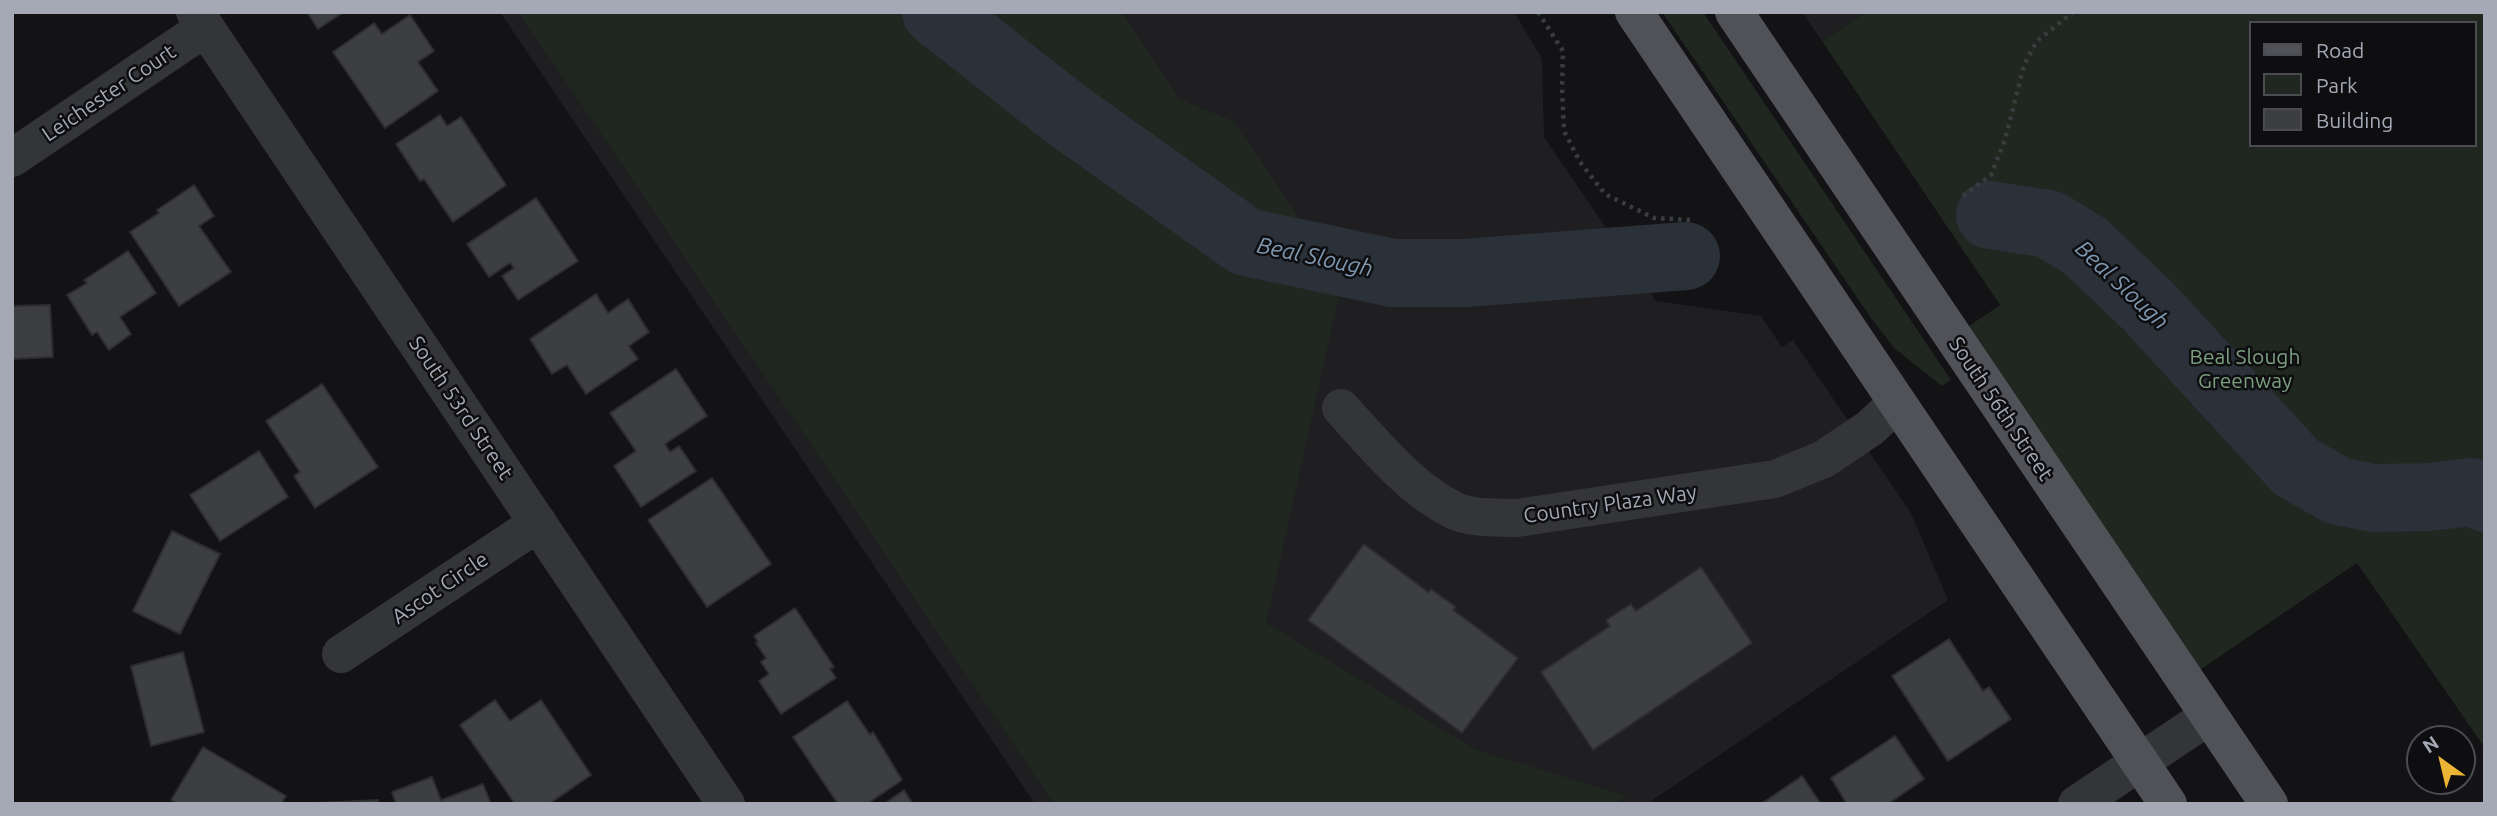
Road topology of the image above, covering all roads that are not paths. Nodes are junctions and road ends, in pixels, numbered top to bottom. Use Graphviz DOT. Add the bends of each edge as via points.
graph roads {
  1 [pos="1634,12"];
  2 [pos="1734,12"];
  3 [pos="200,20"];
  4 [pos="12,158"];
  5 [pos="1897,403"];
  6 [pos="1341,408"];
  7 [pos="538,523"];
  8 [pos="341,654"];
  9 [pos="2210,716"];
  10 [pos="2140,763"];
  11 [pos="726,804"];
  12 [pos="2077,804"];
  13 [pos="2168,804"];
  14 [pos="2269,804"];
  1 -- 5 [label="main road"];
  2 -- 9 [label="main road, South 56th Street"];
  3 -- 4 [label="street, Leichester Court"];
  3 -- 7 [label="street, South 53rd Street"];
  5 -- 6 [label="street, Country Plaza Way" via="1824,459 1775,479 1517,518 1454,511 1387,459"];
  5 -- 10 [label="main road"];
  7 -- 8 [label="street, Ascot Circle"];
  7 -- 11 [label="street, South 53rd Street"];
  9 -- 10 [label="street"];
  9 -- 14 [label="main road, South 56th Street"];
  10 -- 12 [label="street"];
  10 -- 13 [label="main road"];
}
